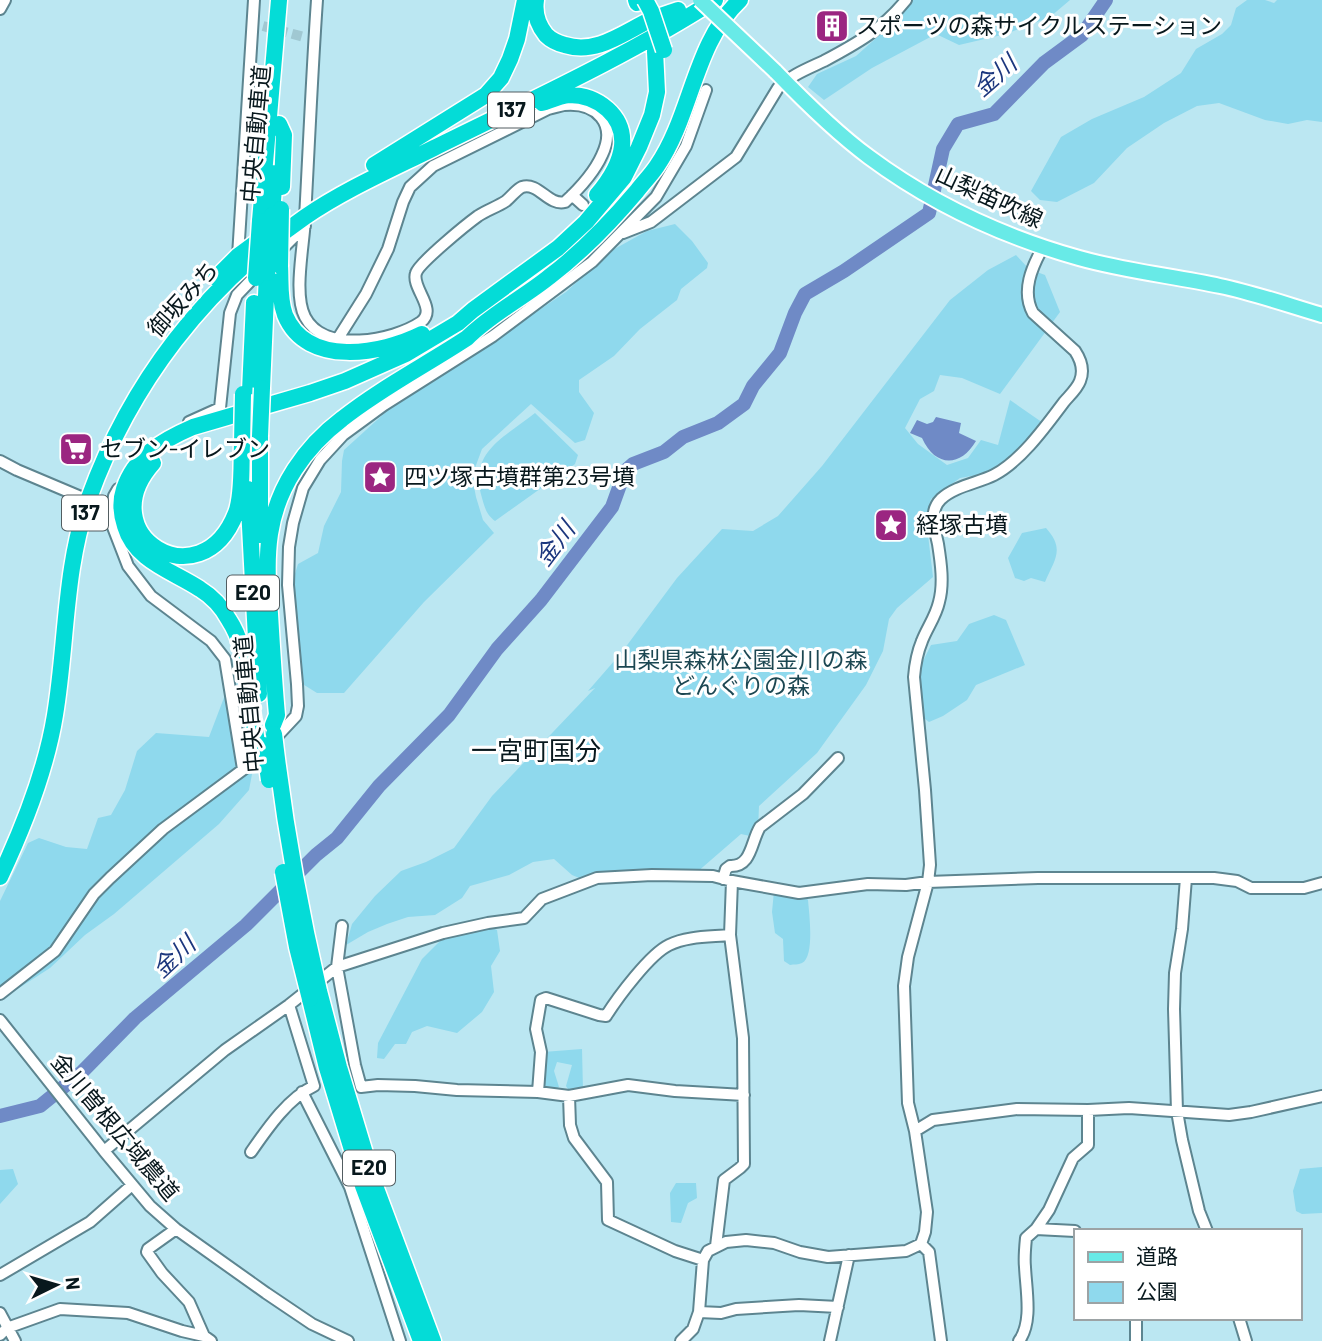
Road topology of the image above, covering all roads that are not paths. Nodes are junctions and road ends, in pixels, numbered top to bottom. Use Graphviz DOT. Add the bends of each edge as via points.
graph roads {
  1 [pos="5,0"];
  2 [pos="254,0"];
  3 [pos="279,0"];
  4 [pos="290,0"];
  5 [pos="317,0"];
  6 [pos="524,0"];
  7 [pos="536,0"];
  8 [pos="698,0"];
  9 [pos="715,0"];
  10 [pos="740,0"];
  11 [pos="906,0"];
  12 [pos="639,1"];
  13 [pos="0,9"];
  14 [pos="678,10"];
  15 [pos="659,50"];
  16 [pos="780,76"];
  17 [pos="706,90"];
  18 [pos="545,106"];
  19 [pos="374,171"];
  20 [pos="572,195"];
  21 [pos="583,205"];
  22 [pos="271,215"];
  23 [pos="305,216"];
  24 [pos="615,233"];
  25 [pos="1043,247"];
  26 [pos="558,248"];
  27 [pos="238,256"];
  28 [pos="268,272"];
  29 [pos="549,277"];
  30 [pos="472,310"];
  31 [pos="1322,314"];
  32 [pos="479,326"];
  33 [pos="337,340"];
  34 [pos="251,391"];
  35 [pos="250,440"];
  36 [pos="0,461"];
  37 [pos="83,498"];
  38 [pos="267,738"];
  39 [pos="838,758"];
  40 [pos="243,769"];
  41 [pos="0,855"];
  42 [pos="0,877"];
  43 [pos="1185,878"];
  44 [pos="728,880"];
  45 [pos="929,882"];
  46 [pos="1322,883"];
  47 [pos="342,926"];
  48 [pos="730,935"];
  49 [pos="337,967"];
  50 [pos="0,994"];
  51 [pos="314,995"];
  52 [pos="289,1005"];
  53 [pos="0,1020"];
  54 [pos="302,1092"];
  55 [pos="538,1092"];
  56 [pos="744,1095"];
  57 [pos="569,1096"];
  58 [pos="1322,1096"];
  59 [pos="1088,1110"];
  60 [pos="1178,1111"];
  61 [pos="915,1131"];
  62 [pos="104,1151"];
  63 [pos="251,1152"];
  64 [pos="132,1185"];
  65 [pos="176,1229"];
  66 [pos="1206,1229"];
  67 [pos="1036,1230"];
  68 [pos="1074,1231"];
  69 [pos="921,1244"];
  70 [pos="716,1246"];
  71 [pos="849,1255"];
  72 [pos="703,1260"];
  73 [pos="0,1275"];
  74 [pos="838,1307"];
  75 [pos="699,1312"];
  76 [pos="0,1313"];
  77 [pos="1136,1320"];
  78 [pos="1241,1320"];
  79 [pos="4,1331"];
  80 [pos="208,1338"];
  81 [pos="15,1341"];
  82 [pos="348,1341"];
  83 [pos="400,1341"];
  84 [pos="421,1341"];
  85 [pos="433,1341"];
  86 [pos="681,1341"];
  87 [pos="830,1341"];
  88 [pos="941,1341"];
  89 [pos="1019,1341"];
  90 [pos="1136,1341"];
  91 [pos="1246,1341"];
  1 -- 13 [label="street"];
  2 -- 27 [label="street" via="258,24"];
  3 -- 22 [label="highway, 中央自動車道 / E20"];
  4 -- 22 [label="highway, 中央自動車道 / E20"];
  5 -- 23 [label="street" via="309,38"];
  6 -- 19 [label="highway" via="517,39 501,78 486,95 396,150"];
  7 -- 14 [label="highway" via="539,27 552,41 573,48 597,46"];
  8 -- 14 [label="highway, 御坂みち / 137"];
  8 -- 16 [label="main road, 山梨笛吹線, bridge"];
  9 -- 19 [label="highway, 御坂みち / 137" via="617,57"];
  10 -- 29 [label="highway" via="702,59 677,131 657,166 584,248"];
  11 -- 16 [label="street" via="872,34 821,62"];
  12 -- 15 [label="highway"];
  14 -- 19 [label="highway, 御坂みち / 137"];
  15 -- 26 [label="highway" via="652,115 624,177"];
  15 -- 29 [label="highway" via="667,80 657,129 644,156 625,190"];
  16 -- 24 [label="street" via="778,88 736,158 651,222"];
  16 -- 25 [label="main road, 山梨笛吹線" via="850,142 894,174 954,209"];
  17 -- 24 [label="street" via="686,146 656,197"];
  18 -- 19 [label="highway" via="433,155"];
  18 -- 20 [label="street" via="592,109 605,121 607,142 602,156"];
  18 -- 26 [label="highway" via="569,95 597,101 612,112 622,146 603,187"];
  18 -- 33 [label="street" via="433,166 410,187 388,249"];
  19 -- 23 [label="highway, 御坂みち / 137"];
  20 -- 21 [label="street"];
  20 -- 33 [label="street" via="565,202 553,202 533,187 522,187 479,216 417,270 415,277 427,310 419,323 364,340"];
  22 -- 28 [label="highway, 中央自動車道 / E20, bridge"];
  22 -- 28 [label="highway, bridge"];
  23 -- 27 [label="highway, 御坂みち / 137"];
  23 -- 33 [label="street" via="299,299 306,319 318,333"];
  23 -- 37 [label="highway, 御坂みち / 137" via="251,259 168,348 124,418"];
  23 -- 40 [label="street" via="237,295 230,313 220,408 152,443 130,466 114,496 111,522 128,566 151,596 211,641 225,659"];
  24 -- 40 [label="street" via="592,262 493,336 384,405 343,435 320,460 303,488 289,547 296,716"];
  25 -- 31 [label="main road, 山梨笛吹線" via="1099,263 1221,286"];
  25 -- 45 [label="street" via="1030,278 1030,307 1080,358 1080,381 1012,462 943,497 933,513 942,589 918,651 914,677"];
  26 -- 30 [label="highway"];
  27 -- 37 [label="highway, 御坂みち / 137" via="174,325 139,374 115,414"];
  28 -- 30 [label="highway" via="291,325 309,342 332,351 388,348"];
  28 -- 34 [label="highway, 中央自動車道 / E20"];
  28 -- 34 [label="highway, 中央自動車道 / E20" via="253,334"];
  29 -- 32 [label="highway"];
  30 -- 38 [label="highway" via="457,324 384,364 310,393 179,433 143,457 128,481 122,518 132,542 150,559 215,600 227,615 238,636"];
  32 -- 35 [label="highway" via="357,384 209,430 173,447 143,474 135,492 136,524 144,538 156,549 183,556 213,547 229,529 237,510"];
  32 -- 38 [label="highway" via="340,421 293,471 270,533 268,578 277,715"];
  34 -- 35 [label="highway, 中央自動車道 / E20, bridge"];
  35 -- 38 [label="highway, 中央自動車道 / E20" via="259,511"];
  36 -- 37 [label="street"];
  37 -- 41 [label="highway, 御坂みち / 137" via="58,586 39,745"];
  37 -- 42 [label="highway, 御坂みち / 137" via="67,590 50,745"];
  38 -- 51 [label="highway, 中央自動車道 / E20, bridge"];
  38 -- 51 [label="highway, 中央自動車道 / E20, bridge" via="263,767 297,947"];
  39 -- 44 [label="street" via="803,794 760,827 745,861 726,869"];
  40 -- 50 [label="street" via="163,829 110,878 55,951"];
  43 -- 45 [label="street"];
  43 -- 46 [label="street" via="1237,881 1251,888 1304,888"];
  43 -- 60 [label="street" via="1175,973"];
  44 -- 45 [label="street" via="799,893"];
  44 -- 48 [label="street"];
  44 -- 49 [label="street" via="652,875 597,878 542,899 524,918 443,933"];
  45 -- 61 [label="street" via="904,986 908,1103"];
  47 -- 49 [label="street"];
  48 -- 55 [label="street" via="668,945 606,1016 541,1000 536,1030 541,1052"];
  48 -- 56 [label="street" via="743,1038"];
  49 -- 52 [label="street"];
  49 -- 55 [label="street" via="352,1066 361,1087"];
  51 -- 84 [label="highway, 中央自動車道 / E20" via="327,1068 363,1186"];
  51 -- 85 [label="highway, 中央自動車道 / E20" via="374,1183"];
  52 -- 54 [label="street" via="318,1085"];
  52 -- 62 [label="street" via="225,1049"];
  53 -- 62 [label="street, 金川曽根広域農道"];
  54 -- 63 [label="street"];
  54 -- 83 [label="street" via="350,1187"];
  55 -- 57 [label="street"];
  56 -- 57 [label="street" via="628,1085"];
  56 -- 70 [label="street" via="744,1164 723,1180"];
  57 -- 72 [label="street" via="574,1139 607,1182 608,1220"];
  58 -- 60 [label="street" via="1229,1115"];
  59 -- 60 [label="street"];
  59 -- 61 [label="street" via="1017,1110 933,1119"];
  59 -- 67 [label="street" via="1088,1145 1073,1158"];
  60 -- 66 [label="street"];
  61 -- 69 [label="street" via="927,1212"];
  62 -- 64 [label="street, 金川曽根広域農道"];
  64 -- 65 [label="street, 金川曽根広域農道"];
  64 -- 73 [label="street" via="90,1222"];
  65 -- 80 [label="street" via="147,1252 189,1301"];
  65 -- 82 [label="street, 金川曽根広域農道" via="312,1324"];
  67 -- 68 [label="street"];
  67 -- 89 [label="street" via="1026,1238 1027,1313"];
  69 -- 71 [label="street" via="906,1251"];
  69 -- 88 [label="street" via="929,1252"];
  70 -- 71 [label="street" via="746,1240 828,1257"];
  70 -- 72 [label="street"];
  71 -- 74 [label="street"];
  72 -- 75 [label="street"];
  74 -- 75 [label="street"];
  74 -- 87 [label="street"];
  75 -- 86 [label="street" via="693,1329"];
  76 -- 79 [label="street"];
  77 -- 90 [label="street"];
  78 -- 91 [label="street"];
  79 -- 80 [label="street" via="60,1309 128,1313"];
  79 -- 81 [label="street"];
}
